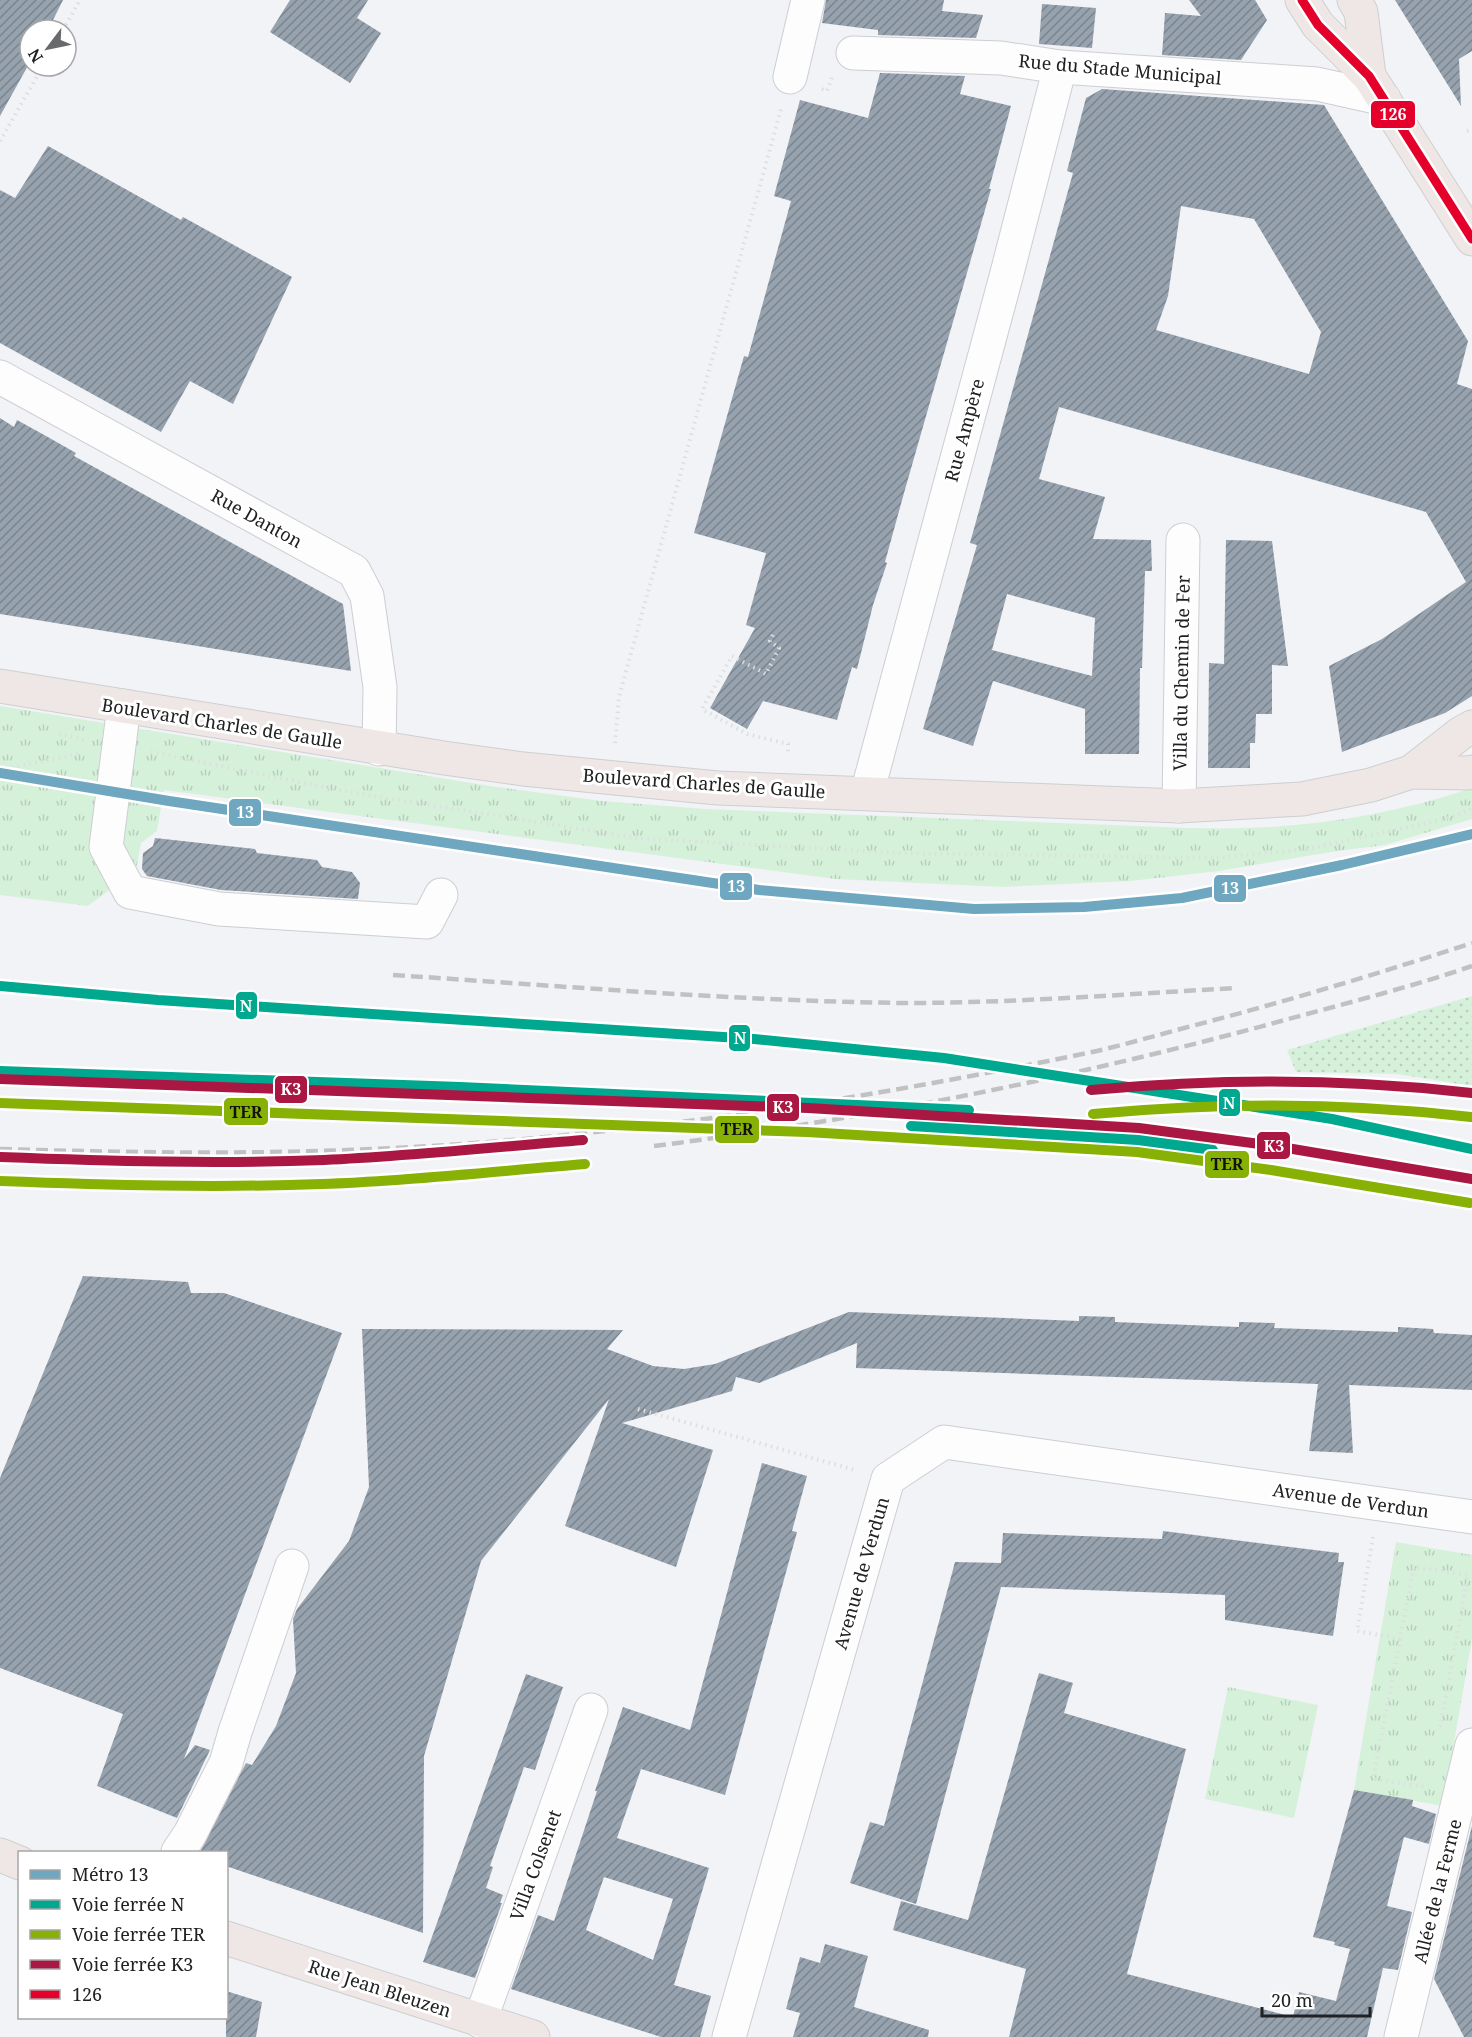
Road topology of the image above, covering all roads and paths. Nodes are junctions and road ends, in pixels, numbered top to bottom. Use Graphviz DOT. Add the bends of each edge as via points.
graph roads {
  1 [pos="80,0"];
  2 [pos="808,0"];
  3 [pos="1302,0"];
  4 [pos="1354,0"];
  5 [pos="70,18"];
  6 [pos="853,53"];
  7 [pos="1060,67"];
  8 [pos="790,77"];
  9 [pos="36,78"];
  10 [pos="1377,87"];
  11 [pos="0,141"];
  12 [pos="1472,239"];
  13 [pos="0,377"];
  14 [pos="1183,540"];
  15 [pos="773,635"];
  16 [pos="0,686"];
  17 [pos="124,706"];
  18 [pos="1472,727"];
  19 [pos="379,749"];
  20 [pos="789,751"];
  21 [pos="1411,772"];
  22 [pos="1472,772"];
  23 [pos="612,778"];
  24 [pos="867,793"];
  25 [pos="1179,806"];
  26 [pos="441,895"];
  27 [pos="638,1409"];
  28 [pos="888,1479"];
  29 [pos="1379,1504"];
  30 [pos="1472,1517"];
  31 [pos="292,1566"];
  32 [pos="1400,1639"];
  33 [pos="591,1710"];
  34 [pos="1440,1732"];
  35 [pos="1472,1745"];
  36 [pos="1430,1788"];
  37 [pos="179,1851"];
  38 [pos="0,1856"];
  39 [pos="18,1862"];
  40 [pos="228,1939"];
  41 [pos="480,2021"];
  42 [pos="533,2037"];
  43 [pos="729,2037"];
  44 [pos="1401,2037"];
  1 -- 5 [label="path"];
  2 -- 8 [label="street"];
  3 -- 10 [label="main road" via="1318,25"];
  4 -- 10 [label="main road" via="1361,12"];
  6 -- 7 [label="street, Rue du Stade Municipal" via="1001,58"];
  7 -- 10 [label="street, Rue du Stade Municipal"];
  7 -- 24 [label="street, Rue Ampère"];
  8 -- 23 [label="path" via="619,697"];
  9 -- 11 [label="path"];
  10 -- 12 [label="main road"];
  13 -- 19 [label="street, Rue Danton" via="354,571 366,596 380,687"];
  14 -- 25 [label="street, Villa du Chemin de Fer"];
  15 -- 20 [label="path" via="770,641 779,648 766,674 732,656 702,709 747,734 788,744"];
  16 -- 17 [label="main road, Boulevard Charles de Gaulle"];
  17 -- 19 [label="main road, Boulevard Charles de Gaulle"];
  17 -- 26 [label="street" via="106,847 130,892 219,909 427,922"];
  18 -- 21 [label="main road, Boulevard Charles de Gaulle"];
  19 -- 23 [label="main road, Boulevard Charles de Gaulle"];
  21 -- 22 [label="main road, Boulevard Charles de Gaulle"];
  21 -- 25 [label="main road, Boulevard Charles de Gaulle" via="1371,785 1302,799"];
  23 -- 24 [label="main road, Boulevard Charles de Gaulle" via="718,788"];
  24 -- 25 [label="main road, Boulevard Charles de Gaulle"];
  27 -- 28 [label="path"];
  28 -- 29 [label="street, Avenue de Verdun" via="944,1442"];
  28 -- 43 [label="street, Avenue de Verdun"];
  29 -- 30 [label="street, Avenue de Verdun"];
  29 -- 32 [label="path" via="1357,1631"];
  31 -- 37 [label="street" via="226,1763"];
  32 -- 34 [label="path" via="1414,1567 1468,1575"];
  32 -- 36 [label="path" via="1373,1779"];
  33 -- 41 [label="street, Villa Colsenet"];
  35 -- 44 [label="street, Allée de la Ferme"];
  38 -- 39 [label="main road"];
  40 -- 41 [label="main road, Rue Jean Bleuzen"];
  41 -- 42 [label="main road, Rue Jean Bleuzen"];
}
